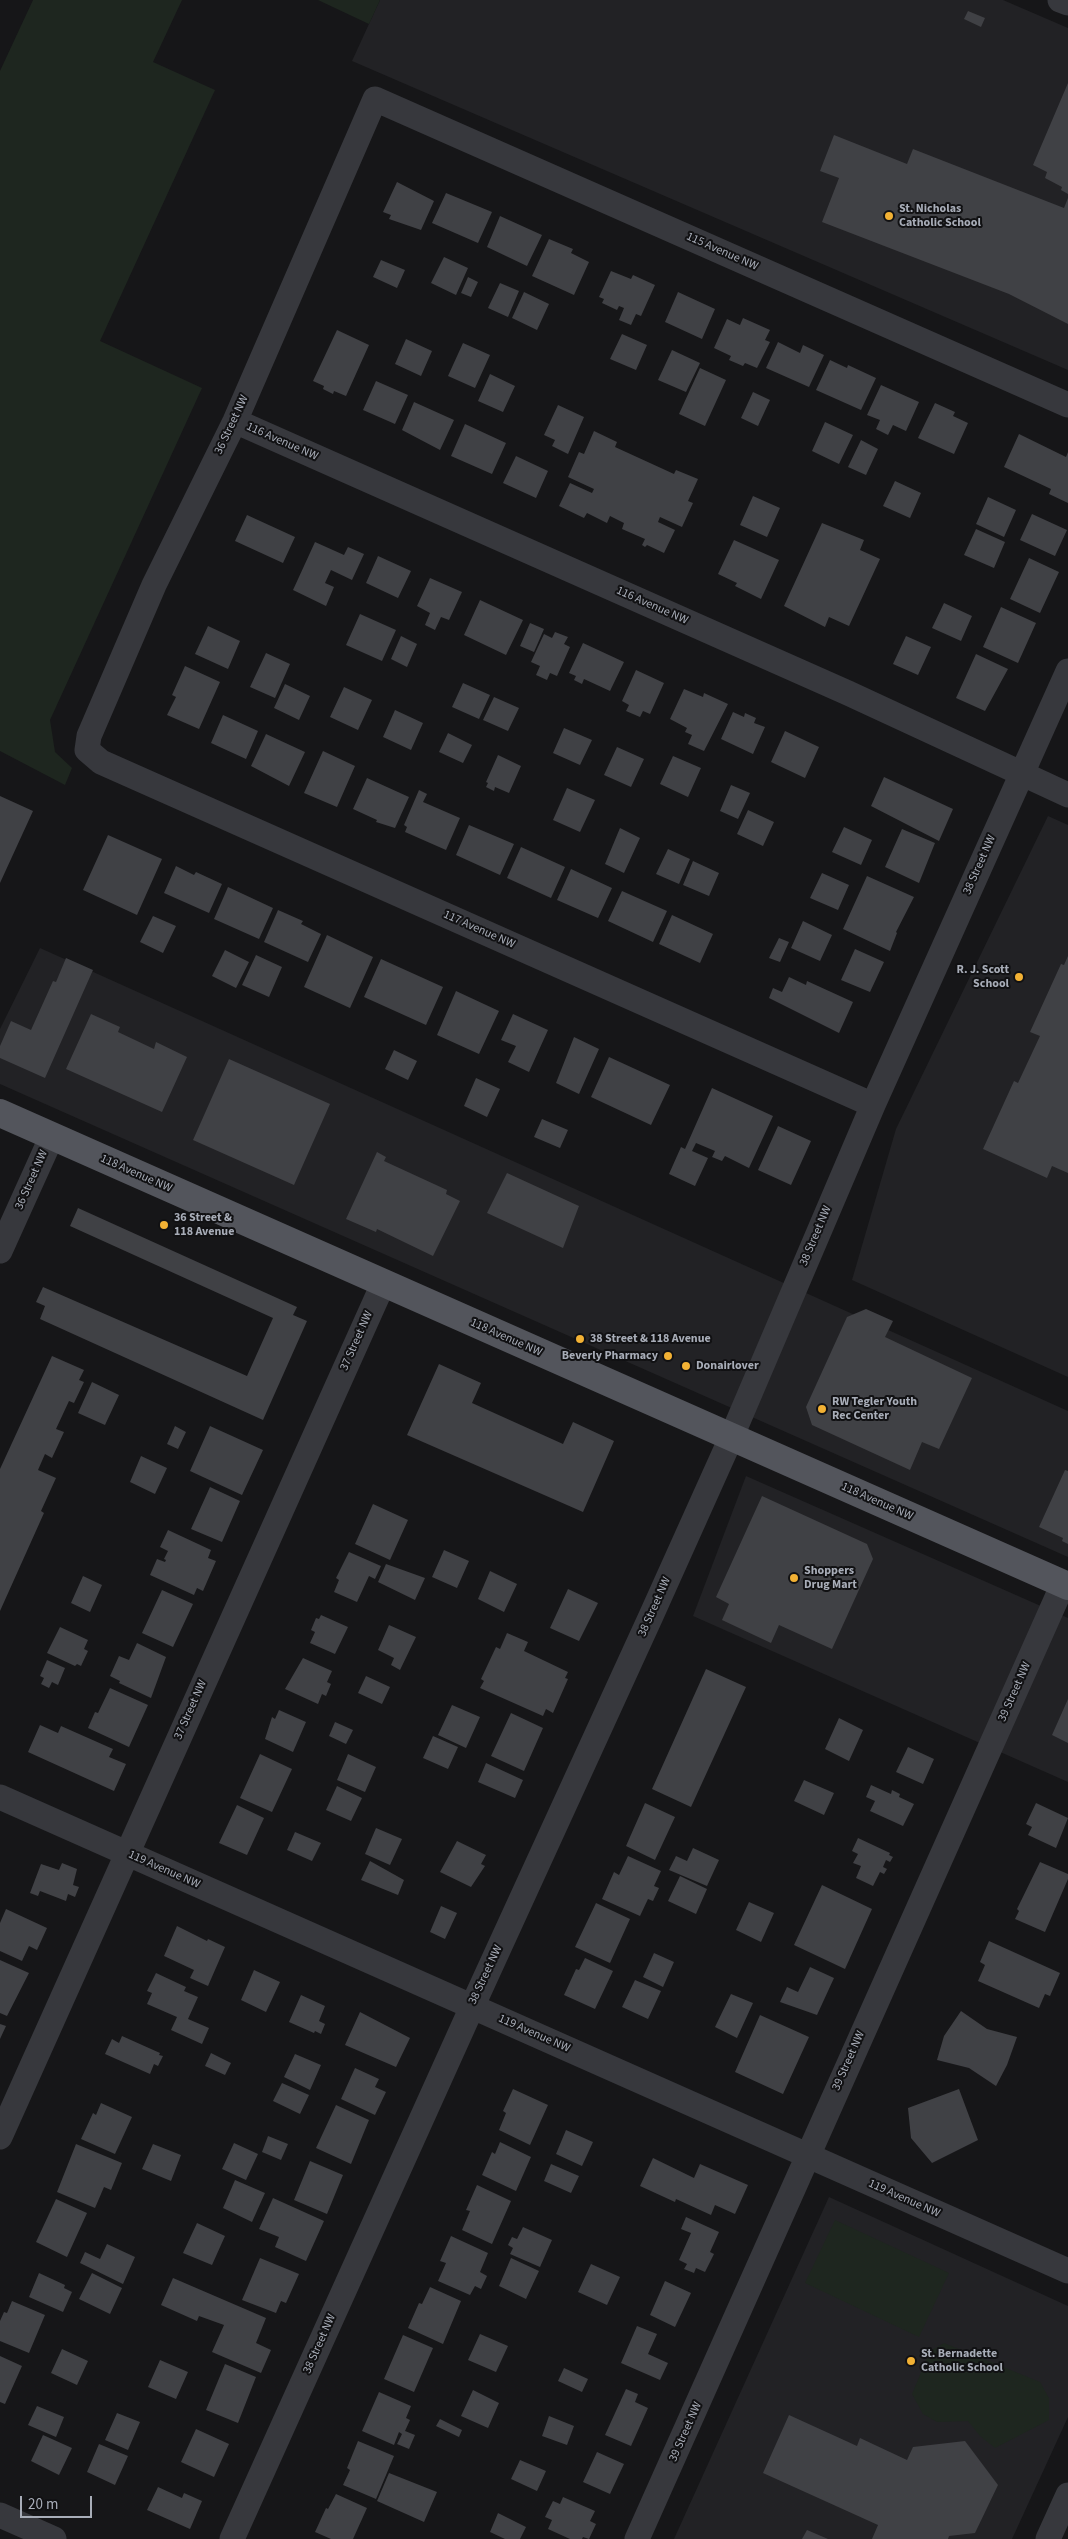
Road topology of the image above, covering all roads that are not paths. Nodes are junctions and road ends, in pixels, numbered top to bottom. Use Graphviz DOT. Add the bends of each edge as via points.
graph roads {
  1 [pos="1060,0"];
  2 [pos="1068,4"];
  3 [pos="375,99"];
  4 [pos="1068,405"];
  5 [pos="235,421"];
  6 [pos="1068,671"];
  7 [pos="87,750"];
  8 [pos="1021,773"];
  9 [pos="1068,795"];
  10 [pos="873,1105"];
  11 [pos="0,1113"];
  12 [pos="52,1136"];
  13 [pos="0,1251"];
  14 [pos="383,1284"];
  15 [pos="731,1438"];
  16 [pos="1066,1585"];
  17 [pos="0,1797"];
  18 [pos="127,1853"];
  19 [pos="472,2007"];
  20 [pos="0,2137"];
  21 [pos="807,2156"];
  22 [pos="1068,2271"];
  23 [pos="1068,2495"];
  24 [pos="0,2515"];
  25 [pos="54,2539"];
  26 [pos="232,2539"];
  27 [pos="637,2539"];
  28 [pos="1048,2539"];
  1 -- 2 [label="street"];
  3 -- 4 [label="street, 115 Avenue NW"];
  3 -- 5 [label="street, 36 Street NW"];
  5 -- 7 [label="street, 36 Street NW" via="154,585 89,736"];
  5 -- 8 [label="street, 116 Avenue NW"];
  6 -- 8 [label="street, 38 Street NW"];
  7 -- 10 [label="street, 117 Avenue NW" via="101,762"];
  8 -- 9 [label="street, 116 Avenue NW"];
  8 -- 10 [label="street, 38 Street NW"];
  10 -- 15 [label="street, 38 Street NW"];
  11 -- 12 [label="main road, 118 Avenue NW"];
  12 -- 13 [label="street, 36 Street NW"];
  12 -- 14 [label="main road, 118 Avenue NW"];
  14 -- 15 [label="main road, 118 Avenue NW"];
  14 -- 18 [label="street, 37 Street NW"];
  15 -- 16 [label="main road, 118 Avenue NW"];
  15 -- 19 [label="street, 38 Street NW"];
  16 -- 21 [label="street, 39 Street NW"];
  17 -- 18 [label="street, 119 Avenue NW"];
  18 -- 19 [label="street, 119 Avenue NW"];
  18 -- 20 [label="street, 37 Street NW"];
  19 -- 21 [label="street, 119 Avenue NW"];
  19 -- 26 [label="street, 38 Street NW"];
  21 -- 22 [label="street, 119 Avenue NW"];
  21 -- 27 [label="street, 39 Street NW"];
  23 -- 28 [label="street"];
  24 -- 25 [label="street"];
}
